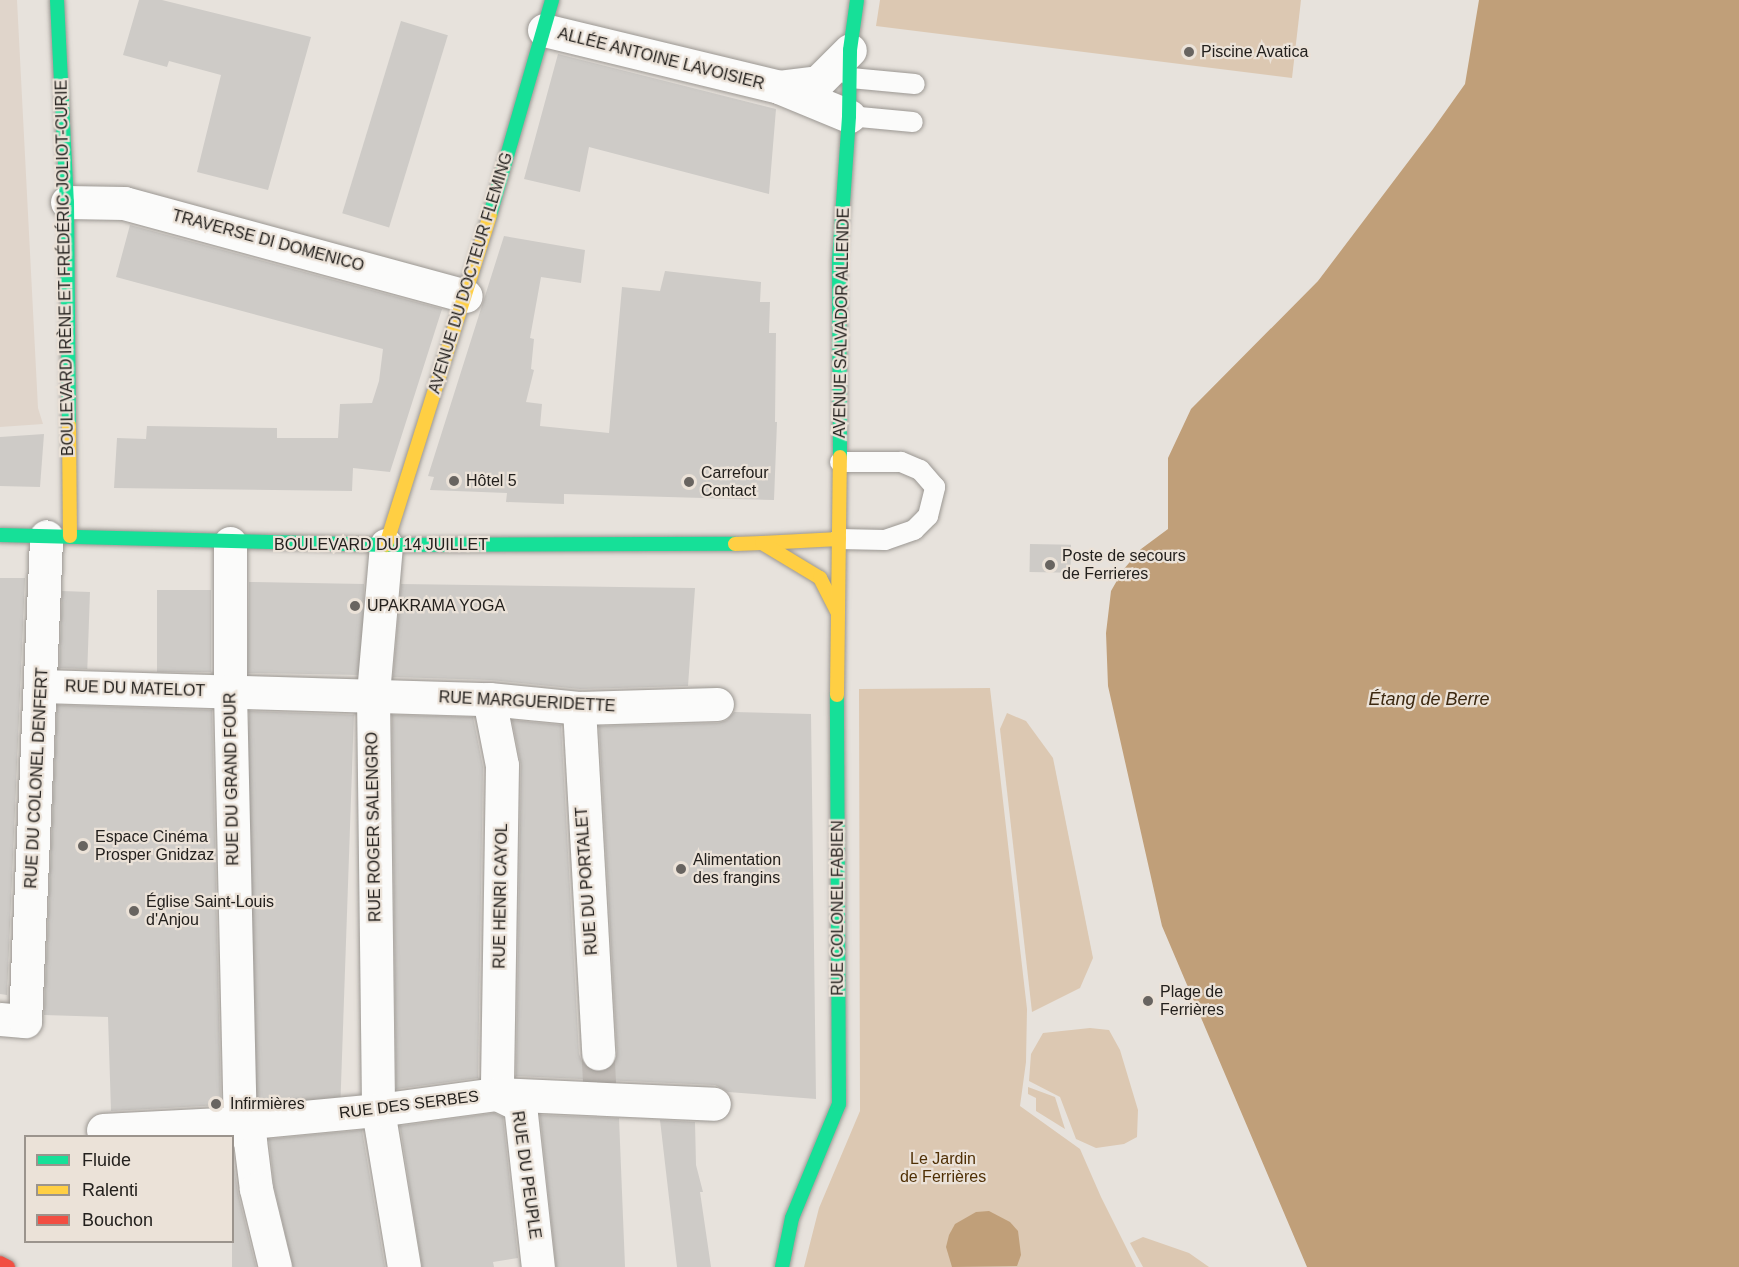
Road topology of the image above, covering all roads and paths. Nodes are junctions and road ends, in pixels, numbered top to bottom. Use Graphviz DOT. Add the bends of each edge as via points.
graph roads {
  1 [pos="57,0"];
  2 [pos="857,0"];
  3 [pos="548,15"];
  4 [pos="851,64"];
  5 [pos="915,84"];
  6 [pos="779,87"];
  7 [pos="849,116"];
  8 [pos="913,122"];
  9 [pos="67,202"];
  10 [pos="466,296"];
  11 [pos="840,462"];
  12 [pos="0,535"];
  13 [pos="58,536"];
  14 [pos="839,539"];
  15 [pos="230,543"];
  16 [pos="762,543"];
  17 [pos="386,545"];
  18 [pos="837,612"];
  19 [pos="41,686"];
  20 [pos="230,692"];
  21 [pos="373,695"];
  22 [pos="489,699"];
  23 [pos="717,704"];
  24 [pos="579,708"];
  25 [pos="13,1020"];
  26 [pos="598,1053"];
  27 [pos="497,1094"];
  28 [pos="714,1104"];
  29 [pos="378,1110"];
  30 [pos="240,1123"];
  31 [pos="103,1130"];
  32 [pos="0,1263"];
  33 [pos="8,1267"];
  34 [pos="275,1267"];
  35 [pos="404,1267"];
  36 [pos="538,1267"];
  37 [pos="782,1267"];
  1 -- 9 [label="main road, BOULEVARD IRÈNE ET FRÉDÉRIC JOLIOT-CURIE"];
  2 -- 4 [label="main road, AVENUE SALVADOR ALLENDE"];
  3 -- 6 [label="street, ALLÉE ANTOINE LAVOISIER"];
  3 -- 10 [label="main road, AVENUE DU DOCTEUR FLEMING"];
  4 -- 5 [label="lane"];
  4 -- 6 [label="street, ALLÉE ANTOINE LAVOISIER" via="818,82"];
  4 -- 7 [label="main road, AVENUE SALVADOR ALLENDE"];
  6 -- 7 [label="street, ALLÉE ANTOINE LAVOISIER"];
  7 -- 8 [label="lane"];
  7 -- 11 [label="main road, AVENUE SALVADOR ALLENDE" via="839,260"];
  9 -- 10 [label="street, TRAVERSE DI DOMENICO" via="124,203"];
  9 -- 13 [label="main road, BOULEVARD IRÈNE ET FRÉDÉRIC JOLIOT-CURIE"];
  10 -- 17 [label="main road, AVENUE DU DOCTEUR FLEMING"];
  11 -- 14 [label="main road, AVENUE SALVADOR ALLENDE"];
  11 -- 14 [label="lane" via="901,462 920,470 935,487 928,516 914,530 885,540"];
  12 -- 13 [label="main road, BOULEVARD DU 14 JUILLET"];
  13 -- 15 [label="main road, BOULEVARD DU 14 JUILLET"];
  13 -- 19 [label="street, RUE DU COLONEL DENFERT"];
  14 -- 16 [label="main road, BOULEVARD DU 14 JUILLET"];
  14 -- 18 [label="main road, RUE COLONEL FABIEN"];
  15 -- 17 [label="main road, BOULEVARD DU 14 JUILLET"];
  15 -- 20 [label="street, RUE DU GRAND FOUR"];
  16 -- 17 [label="main road, BOULEVARD DU 14 JUILLET"];
  16 -- 18 [label="main road" via="820,578"];
  17 -- 21 [label="street, RUE ROGER SALENGRO"];
  18 -- 37 [label="main road, RUE COLONEL FABIEN" via="839,1104 792,1218"];
  19 -- 20 [label="street, RUE DU MATELOT"];
  19 -- 25 [label="street, RUE DU COLONEL DENFERT"];
  20 -- 21 [label="street, RUE DU MATELOT"];
  20 -- 30 [label="street, RUE DU GRAND FOUR"];
  21 -- 22 [label="street, RUE MARGUERIDETTE"];
  21 -- 29 [label="street, RUE ROGER SALENGRO"];
  22 -- 24 [label="street, RUE MARGUERIDETTE"];
  22 -- 27 [label="street, RUE HENRI CAYOL" via="502,765"];
  23 -- 24 [label="street, RUE MARGUERIDETTE"];
  24 -- 26 [label="street, RUE DU PORTALET"];
  27 -- 28 [label="street, RUE DES SERBES" via="600,1095"];
  27 -- 29 [label="street, RUE DES SERBES"];
  27 -- 36 [label="street, RUE DU PEUPLE" via="520,1105"];
  29 -- 30 [label="street, RUE DES SERBES"];
  29 -- 35 [label="street, RUE ROGER SALENGRO"];
  30 -- 31 [label="street, RUE DES SERBES"];
  30 -- 34 [label="street" via="250,1141 256,1189"];
  32 -- 33 [label="main road"];
}
